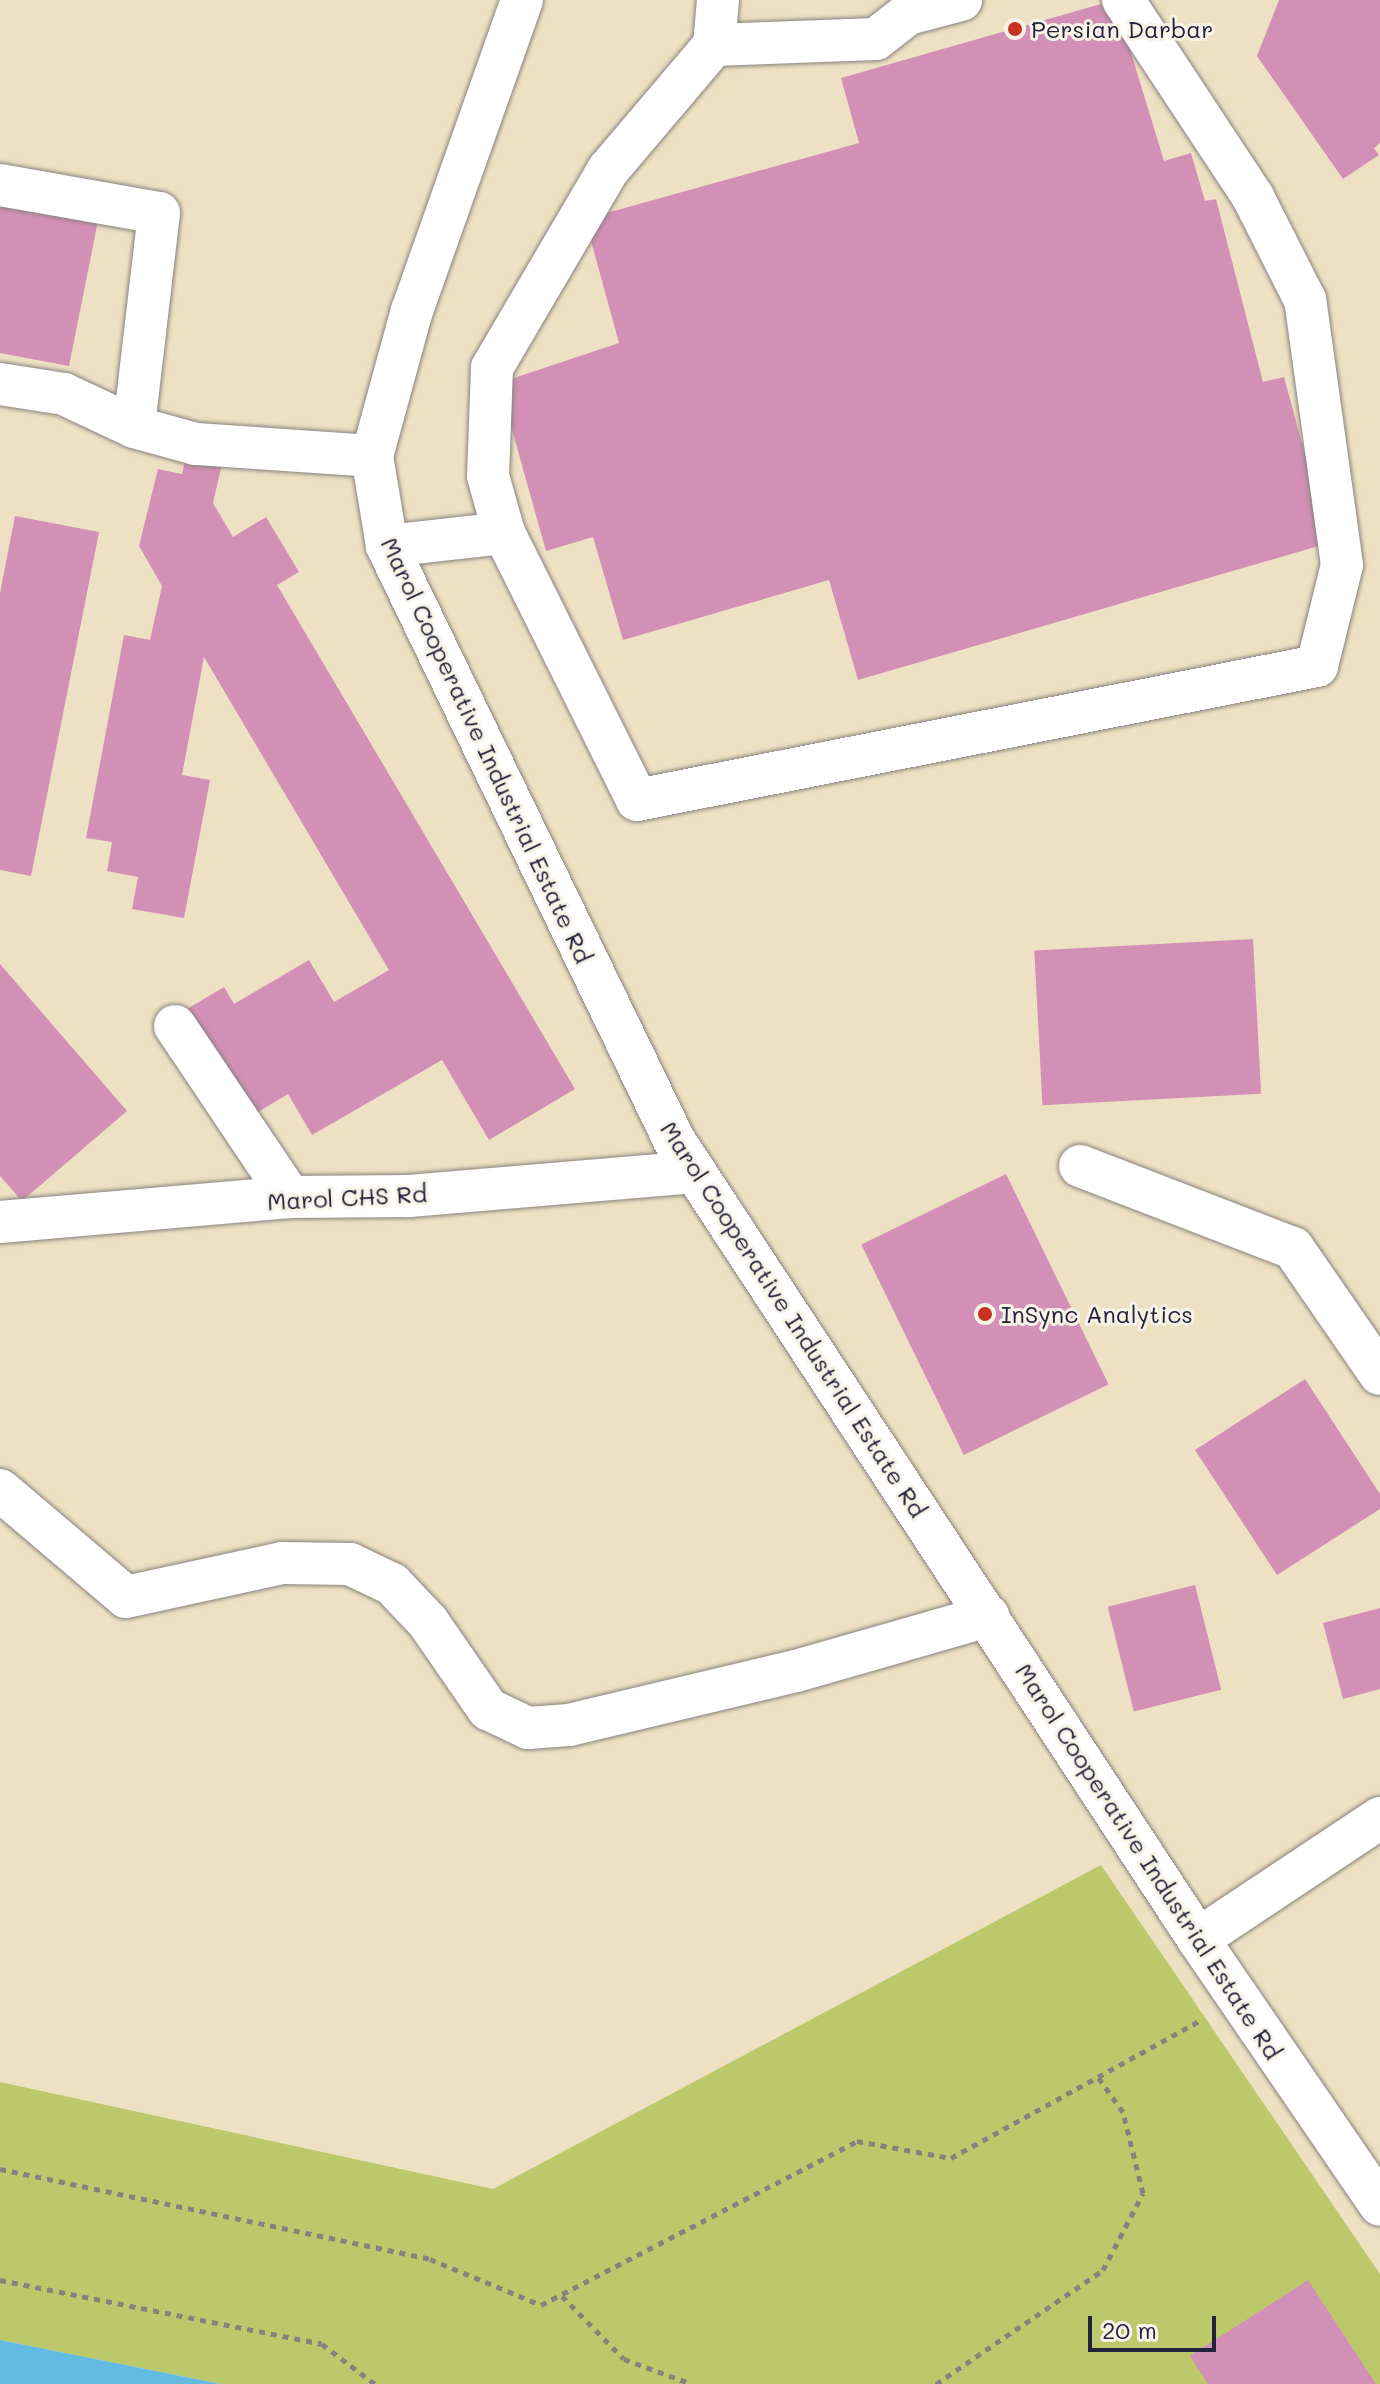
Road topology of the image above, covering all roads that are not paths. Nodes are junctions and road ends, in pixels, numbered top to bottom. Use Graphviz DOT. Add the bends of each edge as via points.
graph roads {
  1 [pos="522,0"];
  2 [pos="718,0"];
  3 [pos="961,0"];
  4 [pos="1123,0"];
  5 [pos="714,45"];
  6 [pos="0,185"];
  7 [pos="0,384"];
  8 [pos="134,427"];
  9 [pos="372,456"];
  10 [pos="504,533"];
  11 [pos="387,546"];
  12 [pos="175,1026"];
  13 [pos="1080,1166"];
  14 [pos="695,1172"];
  15 [pos="290,1197"];
  16 [pos="0,1222"];
  17 [pos="1380,1374"];
  18 [pos="0,1490"];
  19 [pos="988,1616"];
  20 [pos="1380,1818"];
  21 [pos="1198,1939"];
  22 [pos="1380,2205"];
  1 -- 9 [label="street, Marol Cooperative Industrial Estate Rd" via="412,310"];
  2 -- 5 [label="street"];
  3 -- 5 [label="street" via="908,14 876,39"];
  4 -- 10 [label="street" via="1253,197 1305,300 1342,565 1317,666 637,800"];
  5 -- 10 [label="street" via="608,170 492,368 488,476"];
  6 -- 8 [label="street" via="159,213"];
  7 -- 8 [label="street" via="64,394"];
  8 -- 9 [label="street" via="196,444"];
  9 -- 11 [label="street, Marol Cooperative Industrial Estate Rd"];
  10 -- 11 [label="street"];
  11 -- 14 [label="street, Marol Cooperative Industrial Estate Rd" via="667,1126"];
  12 -- 15 [label="street"];
  13 -- 17 [label="street" via="1293,1248"];
  14 -- 15 [label="street, Marol CHS Rd" via="409,1196"];
  14 -- 19 [label="street, Marol Cooperative Industrial Estate Rd"];
  15 -- 16 [label="street, Marol CHS Rd"];
  18 -- 19 [label="street" via="126,1597 282,1563 350,1564 392,1584 428,1622 488,1709 528,1728 569,1725 796,1671"];
  19 -- 21 [label="street, Marol Cooperative Industrial Estate Rd"];
  20 -- 21 [label="street"];
  21 -- 22 [label="street, Marol Cooperative Industrial Estate Rd"];
}
